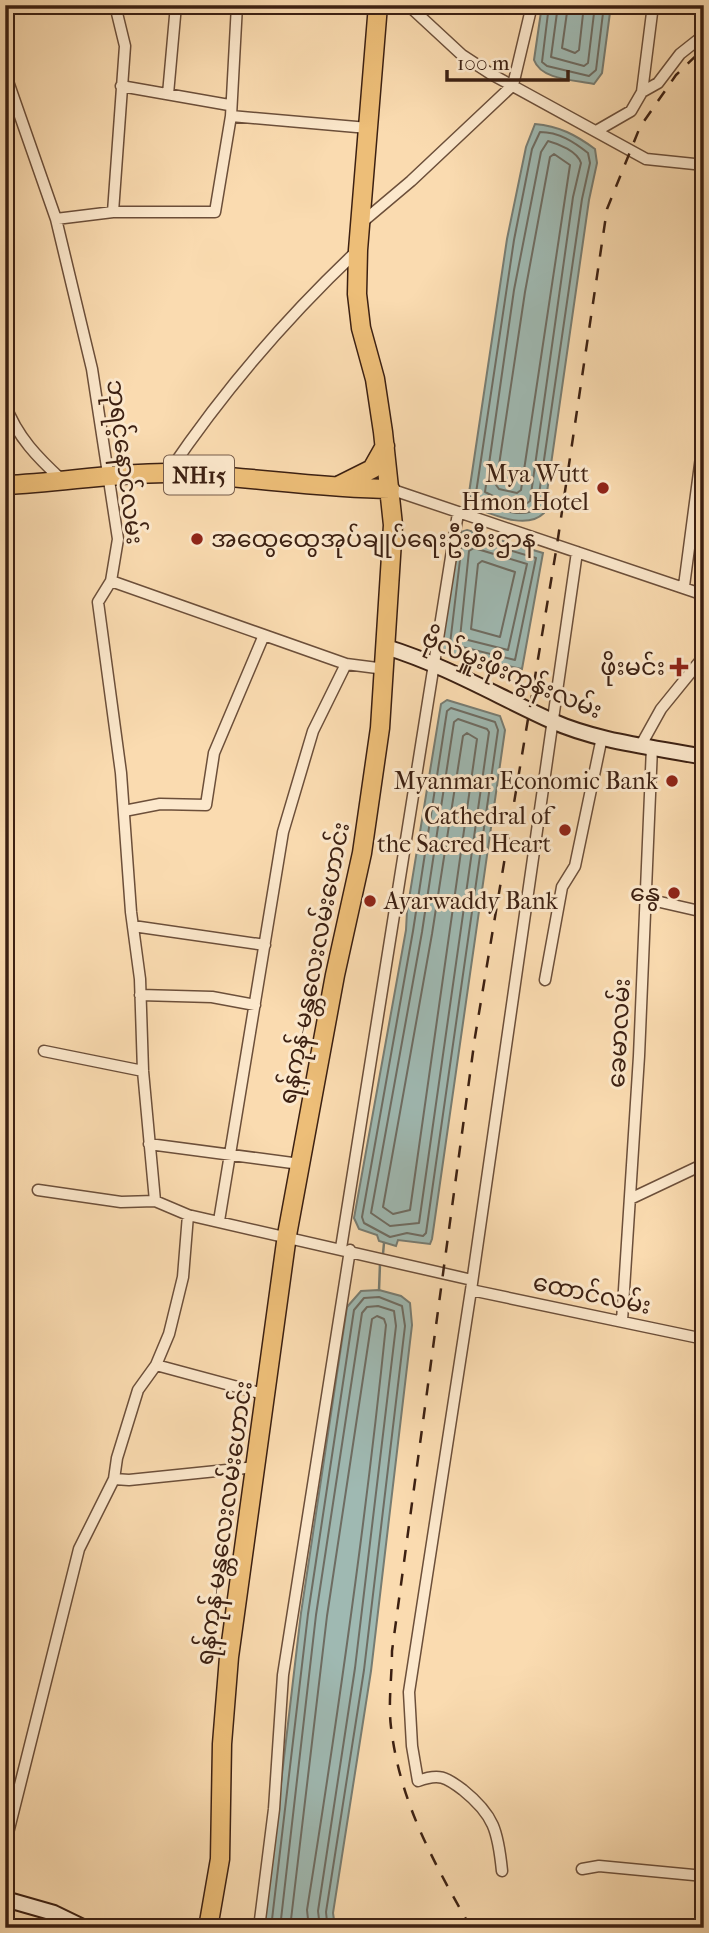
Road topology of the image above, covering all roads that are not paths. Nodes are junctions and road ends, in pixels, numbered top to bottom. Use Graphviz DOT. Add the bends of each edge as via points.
graph roads {
  1 [pos="115,5"];
  2 [pos="176,5"];
  3 [pos="237,5"];
  4 [pos="378,5"];
  5 [pos="408,5"];
  6 [pos="532,5"];
  7 [pos="653,5"];
  8 [pos="704,35"];
  9 [pos="5,73"];
  10 [pos="513,85"];
  11 [pos="121,86"];
  12 [pos="642,92"];
  13 [pos="168,94"];
  14 [pos="230,111"];
  15 [pos="368,128"];
  16 [pos="598,130"];
  17 [pos="704,165"];
  18 [pos="113,212"];
  19 [pos="56,219"];
  20 [pos="360,224"];
  21 [pos="358,250"];
  22 [pos="5,404"];
  23 [pos="704,434"];
  24 [pos="385,446"];
  25 [pos="168,473"];
  26 [pos="702,474"];
  27 [pos="110,478"];
  28 [pos="64,482"];
  29 [pos="7,485"];
  30 [pos="326,488"];
  31 [pos="390,489"];
  32 [pos="392,511"];
  33 [pos="458,513"];
  34 [pos="576,552"];
  35 [pos="111,581"];
  36 [pos="684,586"];
  37 [pos="704,594"];
  38 [pos="264,635"];
  39 [pos="386,647"];
  40 [pos="704,656"];
  41 [pos="434,662"];
  42 [pos="345,664"];
  43 [pos="385,669"];
  44 [pos="553,721"];
  45 [pos="602,737"];
  46 [pos="647,746"];
  47 [pos="704,757"];
  48 [pos="124,811"];
  49 [pos="647,899"];
  50 [pos="704,912"];
  51 [pos="133,926"];
  52 [pos="265,945"];
  53 [pos="545,980"];
  54 [pos="140,995"];
  55 [pos="255,1005"];
  56 [pos="44,1051"];
  57 [pos="143,1071"];
  58 [pos="149,1144"];
  59 [pos="229,1153"];
  60 [pos="300,1164"];
  61 [pos="704,1164"];
  62 [pos="38,1190"];
  63 [pos="630,1199"];
  64 [pos="155,1200"];
  65 [pos="188,1215"];
  66 [pos="219,1221"];
  67 [pos="287,1235"];
  68 [pos="346,1249"];
  69 [pos="472,1285"];
  70 [pos="622,1321"];
  71 [pos="704,1339"];
  72 [pos="156,1365"];
  73 [pos="267,1395"];
  74 [pos="257,1467"];
  75 [pos="114,1479"];
  76 [pos="5,1844"];
  77 [pos="582,1869"];
  78 [pos="502,1871"];
  79 [pos="704,1876"];
  80 [pos="5,1899"];
  81 [pos="85,1928"];
  82 [pos="208,1928"];
  83 [pos="259,1928"];
  1 -- 11 [label="street" via="125,46"];
  2 -- 13 [label="street"];
  3 -- 14 [label="street"];
  4 -- 15 [label="highway, ရန်ကုန်-မန္တလေးလမ်းဟောင်း"];
  5 -- 10 [label="street" via="462,55"];
  6 -- 10 [label="street"];
  7 -- 12 [label="street"];
  8 -- 12 [label="street" via="680,54 658,83"];
  9 -- 19 [label="street, ဘုရင့်နောင်လမ်း"];
  10 -- 16 [label="street"];
  10 -- 20 [label="street"];
  11 -- 13 [label="street"];
  11 -- 18 [label="street"];
  12 -- 16 [label="street" via="631,111"];
  13 -- 14 [label="street"];
  14 -- 15 [label="street"];
  14 -- 18 [label="street" via="215,212"];
  15 -- 20 [label="highway, ရန်ကုန်-မန္တလေးလမ်းဟောင်း"];
  16 -- 17 [label="street" via="646,159"];
  18 -- 19 [label="street"];
  19 -- 27 [label="street, ဘုရင့်နောင်လမ်း" via="92,369"];
  20 -- 21 [label="highway, ရန်ကုန်-မန္တလေးလမ်းဟောင်း"];
  21 -- 24 [label="highway, ရန်ကုန်-မန္တလေးလမ်းဟောင်း" via="361,328 375,379"];
  21 -- 25 [label="street" via="311,295 194,435"];
  22 -- 28 [label="street" via="12,424 32,452"];
  23 -- 26 [label="street"];
  24 -- 30 [label="highway" via="372,469"];
  24 -- 31 [label="highway, ရန်ကုန်-မန္တလေးလမ်းဟောင်း"];
  25 -- 27 [label="highway, NH15"];
  25 -- 30 [label="highway, NH15"];
  26 -- 36 [label="street"];
  27 -- 28 [label="highway, NH15"];
  27 -- 35 [label="street, ဘုရင့်နောင်လမ်း" via="118,539"];
  28 -- 29 [label="highway, NH15"];
  30 -- 31 [label="highway, NH15"];
  30 -- 32 [label="highway"];
  31 -- 32 [label="highway, ရန်ကုန်-မန္တလေးလမ်းဟောင်း"];
  31 -- 33 [label="street"];
  32 -- 39 [label="highway, ရန်ကုန်-မန္တလေးလမ်းဟောင်း"];
  33 -- 34 [label="street"];
  33 -- 41 [label="street"];
  34 -- 36 [label="street"];
  34 -- 44 [label="street"];
  35 -- 38 [label="street"];
  35 -- 48 [label="street, ဘုရင့်နောင်လမ်း" via="98,602"];
  36 -- 37 [label="street"];
  38 -- 42 [label="street"];
  38 -- 48 [label="street" via="214,753 206,805 160,804"];
  39 -- 41 [label="street, ဗိုလ်မှူးဖိုးကွန်းလမ်း"];
  39 -- 43 [label="highway, ရန်ကုန်-မန္တလေးလမ်းဟောင်း"];
  40 -- 46 [label="street" via="661,709"];
  41 -- 44 [label="street, ဗိုလ်မှူးဖိုးကွန်းလမ်း"];
  41 -- 68 [label="street"];
  42 -- 43 [label="street"];
  42 -- 52 [label="street" via="313,731 289,811"];
  43 -- 60 [label="highway, ရန်ကုန်-မန္တလေးလမ်းဟောင်း" via="373,788"];
  44 -- 45 [label="street, ဗိုလ်မှူးဖိုးကွန်းလမ်း"];
  44 -- 69 [label="street"];
  45 -- 46 [label="street, ဗိုလ်မှူးဖိုးကွန်းလမ်း"];
  45 -- 53 [label="street" via="575,866 562,887"];
  46 -- 47 [label="street, ဗိုလ်မှူးဖိုးကွန်းလမ်း"];
  46 -- 49 [label="street, ခေမာလမ်း"];
  48 -- 51 [label="street, ဘုရင့်နောင်လမ်း"];
  49 -- 50 [label="street"];
  49 -- 63 [label="street, ခေမာလမ်း"];
  51 -- 52 [label="street"];
  51 -- 54 [label="street, ဘုရင့်နောင်လမ်း"];
  52 -- 55 [label="street"];
  54 -- 55 [label="street" via="212,997"];
  54 -- 57 [label="street, ဘုရင့်နောင်လမ်း"];
  55 -- 59 [label="street"];
  56 -- 57 [label="street"];
  57 -- 58 [label="street, ဘုရင့်နောင်လမ်း"];
  58 -- 59 [label="street"];
  58 -- 64 [label="street, ဘုရင့်နောင်လမ်း"];
  59 -- 60 [label="street"];
  59 -- 66 [label="street"];
  60 -- 67 [label="highway, ရန်ကုန်-မန္တလေးလမ်းဟောင်း"];
  61 -- 63 [label="street"];
  62 -- 64 [label="street" via="121,1202"];
  63 -- 70 [label="street, ခေမာလမ်း"];
  64 -- 65 [label="street, ထောင်လမ်း"];
  65 -- 66 [label="street, ထောင်လမ်း"];
  65 -- 72 [label="street" via="183,1277"];
  66 -- 67 [label="street, ထောင်လမ်း"];
  67 -- 68 [label="street, ထောင်လမ်း"];
  67 -- 73 [label="highway, ရန်ကုန်-မန္တလေးလမ်းဟောင်း"];
  68 -- 69 [label="street, ထောင်လမ်း"];
  68 -- 83 [label="street" via="283,1675 274,1809"];
  69 -- 70 [label="street, ထောင်လမ်း"];
  69 -- 78 [label="street" via="415,1646 409,1719 418,1782 448,1777 479,1802 493,1822"];
  70 -- 71 [label="street, ထောင်လမ်း"];
  72 -- 73 [label="street"];
  72 -- 75 [label="street" via="138,1390"];
  73 -- 74 [label="highway, ရန်ကုန်-မန္တလေးလမ်းဟောင်း"];
  74 -- 75 [label="street"];
  74 -- 82 [label="highway, ရန်ကုန်-မန္တလေးလမ်းဟောင်း" via="229,1657 220,1859"];
  75 -- 76 [label="street" via="71,1572"];
  77 -- 79 [label="street" via="599,1866"];
  80 -- 81 [label="street" via="54,1913"];
}
